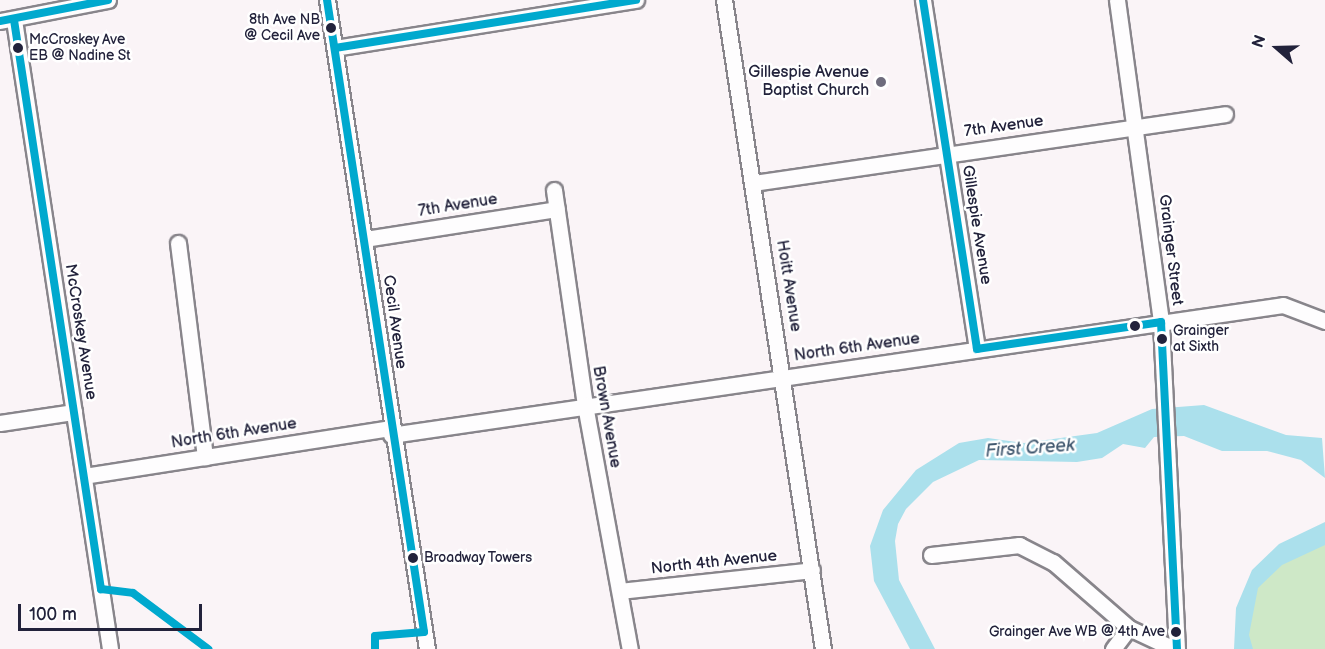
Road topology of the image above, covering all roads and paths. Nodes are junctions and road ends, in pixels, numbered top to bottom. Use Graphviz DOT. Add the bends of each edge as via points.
graph roads {
  1 [pos="108,0"];
  2 [pos="327,0"];
  3 [pos="636,0"];
  4 [pos="724,0"];
  5 [pos="923,0"];
  6 [pos="1117,0"];
  7 [pos="530,7"];
  8 [pos="7,21"];
  9 [pos="335,48"];
  10 [pos="1225,114"];
  11 [pos="1136,126"];
  12 [pos="947,151"];
  13 [pos="753,183"];
  14 [pos="554,190"];
  15 [pos="557,209"];
  16 [pos="365,239"];
  17 [pos="178,243"];
  18 [pos="1325,321"];
  19 [pos="1161,322"];
  20 [pos="976,349"];
  21 [pos="784,376"];
  22 [pos="585,405"];
  23 [pos="74,412"];
  24 [pos="0,423"];
  25 [pos="391,431"];
  26 [pos="205,457"];
  27 [pos="84,476"];
  28 [pos="931,555"];
  29 [pos="812,570"];
  30 [pos="620,591"];
  31 [pos="1129,628"];
  32 [pos="110,649"];
  33 [pos="427,649"];
  34 [pos="630,649"];
  35 [pos="823,649"];
  36 [pos="1113,649"];
  37 [pos="1176,649"];
  1 -- 8 [label="street"];
  2 -- 9 [label="street, Cecil Avenue"];
  3 -- 7 [label="street"];
  4 -- 13 [label="street, Hoitt Avenue"];
  5 -- 12 [label="street, Gillespie Avenue"];
  6 -- 11 [label="street, Grainger Street"];
  7 -- 9 [label="street"];
  8 -- 23 [label="street, McCroskey Avenue"];
  9 -- 16 [label="street, Cecil Avenue"];
  10 -- 11 [label="street, 7th Avenue"];
  11 -- 12 [label="street, 7th Avenue"];
  11 -- 19 [label="street, Grainger Street"];
  12 -- 13 [label="street, 7th Avenue"];
  12 -- 20 [label="street, Gillespie Avenue"];
  13 -- 21 [label="street, Hoitt Avenue"];
  14 -- 15 [label="street, Brown Avenue"];
  15 -- 16 [label="street, 7th Avenue"];
  15 -- 22 [label="street, Brown Avenue"];
  16 -- 25 [label="street, Cecil Avenue"];
  17 -- 26 [label="street"];
  18 -- 19 [label="street, North 6th Avenue" via="1283,305"];
  19 -- 20 [label="street, North 6th Avenue"];
  19 -- 37 [label="street, Grainger Street"];
  20 -- 21 [label="street, North 6th Avenue"];
  21 -- 22 [label="street, North 6th Avenue"];
  21 -- 29 [label="street, Hoitt Avenue"];
  22 -- 25 [label="street, North 6th Avenue"];
  22 -- 30 [label="street, Brown Avenue"];
  23 -- 24 [label="street"];
  23 -- 27 [label="street, McCroskey Avenue"];
  25 -- 26 [label="street, North 6th Avenue"];
  25 -- 33 [label="street, Cecil Avenue"];
  26 -- 27 [label="street, North 6th Avenue"];
  27 -- 32 [label="street, McCroskey Avenue"];
  28 -- 31 [label="street" via="1019,545 1053,562"];
  29 -- 30 [label="street, North 4th Avenue"];
  29 -- 35 [label="street, Hoitt Avenue"];
  30 -- 34 [label="street, Brown Avenue"];
  31 -- 36 [label="street"];
  31 -- 37 [label="street"];
}
